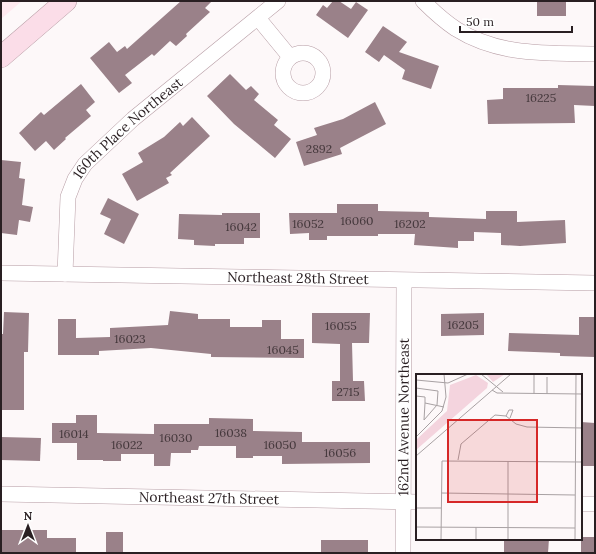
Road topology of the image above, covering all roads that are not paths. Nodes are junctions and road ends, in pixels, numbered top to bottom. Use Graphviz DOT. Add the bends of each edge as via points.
graph roads {
  1 [pos="66,1"];
  2 [pos="278,1"];
  3 [pos="423,1"];
  4 [pos="258,18"];
  5 [pos="595,54"];
  6 [pos="1,57"];
  7 [pos="290,57"];
  8 [pos="1,273"];
  9 [pos="65,274"];
  10 [pos="404,280"];
  11 [pos="595,283"];
  12 [pos="1,494"];
  13 [pos="410,502"];
  14 [pos="582,504"];
  15 [pos="595,504"];
  16 [pos="403,553"];
  1 -- 6 [label="main road"];
  2 -- 4 [label="street, 160th Place Northeast"];
  3 -- 5 [label="street" via="455,28 476,40 529,53"];
  4 -- 7 [label="street"];
  4 -- 9 [label="street, 160th Place Northeast" via="133,119 85,164 75,178 68,197"];
  8 -- 9 [label="street, Northeast 28th Street"];
  9 -- 10 [label="street, Northeast 28th Street"];
  10 -- 11 [label="street, Northeast 28th Street"];
  10 -- 13 [label="street, 162nd Avenue Northeast"];
  12 -- 13 [label="street, Northeast 27th Street"];
  13 -- 16 [label="street, 162nd Avenue Northeast"];
  14 -- 15 [label="street"];
}
